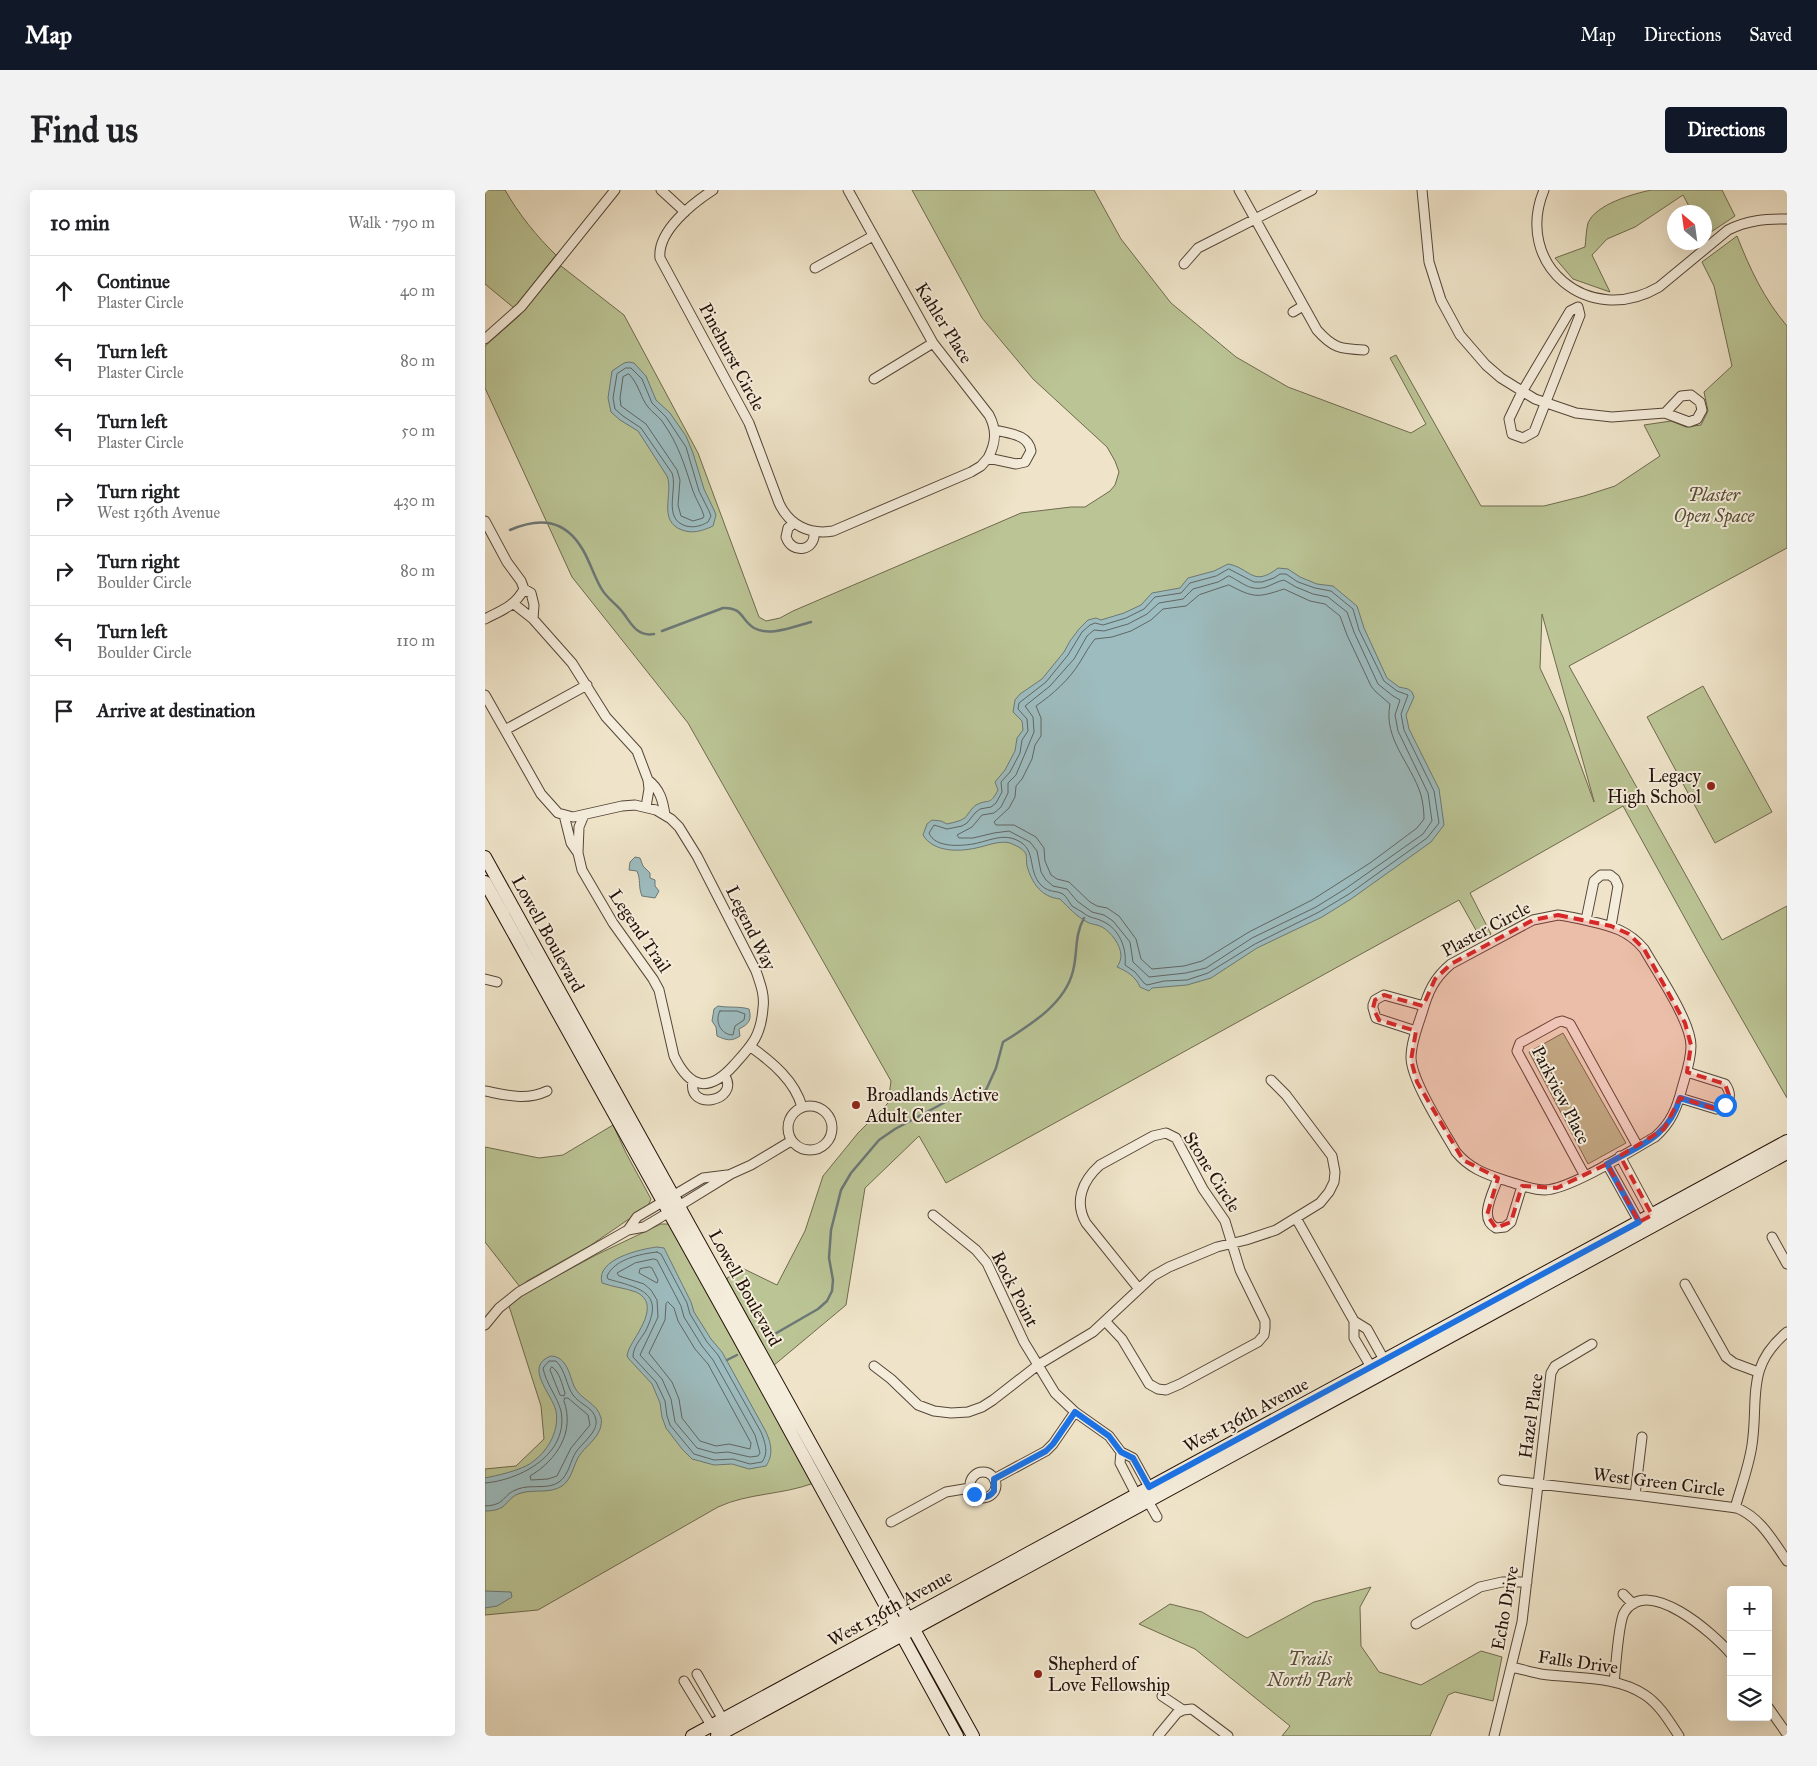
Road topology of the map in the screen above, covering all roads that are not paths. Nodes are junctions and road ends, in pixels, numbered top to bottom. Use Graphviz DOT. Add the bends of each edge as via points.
graph roads {
  1 [pos="615,190"];
  2 [pos="661,190"];
  3 [pos="713,190"];
  4 [pos="848,190"];
  5 [pos="1239,190"];
  6 [pos="1312,190"];
  7 [pos="1422,190"];
  8 [pos="1544,190"];
  9 [pos="685,212"];
  10 [pos="1255,219"];
  11 [pos="1787,219"];
  12 [pos="873,236"];
  13 [pos="1184,264"];
  14 [pos="815,268"];
  15 [pos="1585,296"];
  16 [pos="1303,306"];
  17 [pos="1578,307"];
  18 [pos="1293,312"];
  19 [pos="485,338"];
  20 [pos="933,343"];
  21 [pos="1551,344"];
  22 [pos="1364,350"];
  23 [pos="1566,351"];
  24 [pos="875,380"];
  25 [pos="1522,392"];
  26 [pos="1545,403"];
  27 [pos="1665,413"];
  28 [pos="995,430"];
  29 [pos="988,458"];
  30 [pos="485,521"];
  31 [pos="794,523"];
  32 [pos="814,532"];
  33 [pos="524,589"];
  34 [pos="514,604"];
  35 [pos="485,619"];
  36 [pos="533,619"];
  37 [pos="587,685"];
  38 [pos="485,694"];
  39 [pos="505,730"];
  40 [pos="648,780"];
  41 [pos="646,807"];
  42 [pos="564,814"];
  43 [pos="584,815"];
  44 [pos="665,815"];
  45 [pos="578,853"];
  46 [pos="485,857"];
  47 [pos="488,882"];
  48 [pos="494,895"];
  49 [pos="1586,920"];
  50 [pos="1611,926"];
  51 [pos="485,979"];
  52 [pos="497,982"];
  53 [pos="1423,1006"];
  54 [pos="1416,1031"];
  55 [pos="751,1046"];
  56 [pos="1687,1072"];
  57 [pos="725,1076"];
  58 [pos="1271,1080"];
  59 [pos="693,1081"];
  60 [pos="485,1091"];
  61 [pos="547,1091"];
  62 [pos="1680,1098"];
  63 [pos="802,1107"];
  64 [pos="791,1141"];
  65 [pos="1787,1141"];
  66 [pos="1638,1147"];
  67 [pos="1787,1153"];
  68 [pos="1620,1156"];
  69 [pos="1607,1164"];
  70 [pos="1585,1176"];
  71 [pos="1497,1178"];
  72 [pos="1522,1186"];
  73 [pos="671,1204"];
  74 [pos="933,1215"];
  75 [pos="1296,1218"];
  76 [pos="1655,1219"];
  77 [pos="1642,1226"];
  78 [pos="1772,1237"];
  79 [pos="1232,1244"];
  80 [pos="1787,1264"];
  81 [pos="1685,1284"];
  82 [pos="1139,1288"];
  83 [pos="1105,1321"];
  84 [pos="1354,1321"];
  85 [pos="485,1325"];
  86 [pos="1787,1332"];
  87 [pos="1592,1344"];
  88 [pos="1038,1365"];
  89 [pos="1387,1365"];
  90 [pos="875,1366"];
  91 [pos="1374,1372"];
  92 [pos="1758,1372"];
  93 [pos="1075,1412"];
  94 [pos="1642,1437"];
  95 [pos="1121,1452"];
  96 [pos="994,1479"];
  97 [pos="1503,1480"];
  98 [pos="1538,1485"];
  99 [pos="1149,1487"];
  100 [pos="970,1488"];
  101 [pos="1136,1494"];
  102 [pos="1635,1495"];
  103 [pos="1148,1501"];
  104 [pos="1735,1508"];
  105 [pos="1157,1518"];
  106 [pos="891,1522"];
  107 [pos="1787,1561"];
  108 [pos="1527,1582"];
  109 [pos="1623,1594"];
  110 [pos="1633,1604"];
  111 [pos="911,1623"];
  112 [pos="1416,1624"];
  113 [pos="899,1630"];
  114 [pos="1727,1650"];
  115 [pos="1511,1667"];
  116 [pos="697,1674"];
  117 [pos="685,1681"];
  118 [pos="1614,1682"];
  119 [pos="1162,1696"];
  120 [pos="1183,1710"];
  121 [pos="1772,1713"];
  122 [pos="719,1729"];
  123 [pos="1787,1734"];
  124 [pos="693,1736"];
  125 [pos="957,1736"];
  126 [pos="973,1736"];
  127 [pos="1158,1736"];
  128 [pos="1227,1736"];
  129 [pos="1494,1736"];
  130 [pos="1679,1736"];
  1 -- 19 [label="street" via="521,307"];
  2 -- 9 [label="street"];
  3 -- 9 [label="street, Pinehurst Circle"];
  4 -- 12 [label="street, Kahler Place"];
  5 -- 10 [label="street"];
  6 -- 10 [label="street"];
  7 -- 25 [label="street" via="1429,262 1449,318 1472,351"];
  8 -- 15 [label="street" via="1537,211 1541,250 1564,283"];
  9 -- 31 [label="street, Pinehurst Circle" via="663,240 662,263 745,416 782,509"];
  10 -- 13 [label="street" via="1198,248"];
  10 -- 16 [label="street"];
  11 -- 15 [label="street" via="1752,220 1728,230 1659,286 1642,295 1611,301"];
  12 -- 14 [label="street"];
  12 -- 20 [label="street, Kahler Place"];
  15 -- 17 [label="street"];
  16 -- 18 [label="street"];
  16 -- 22 [label="street" via="1317,330 1329,342 1343,349"];
  17 -- 21 [label="street" via="1570,312"];
  17 -- 23 [label="street" via="1580,315"];
  20 -- 24 [label="street"];
  20 -- 28 [label="street, Kahler Place" via="989,414"];
  21 -- 23 [label="street"];
  21 -- 25 [label="street"];
  23 -- 26 [label="street"];
  25 -- 26 [label="street"];
  25 -- 26 [label="street" via="1509,419 1512,434 1523,438 1534,432"];
  26 -- 27 [label="street" via="1596,416"];
  28 -- 29 [label="street"];
  28 -- 29 [label="street" via="1022,437 1028,441 1031,451 1029,458 1021,464"];
  29 -- 32 [label="street" via="971,472 839,529"];
  30 -- 33 [label="street"];
  31 -- 32 [label="street"];
  31 -- 32 [label="street" via="788,528 786,537 795,548 809,547"];
  33 -- 34 [label="street"];
  33 -- 36 [label="street" via="531,594"];
  34 -- 35 [label="street"];
  34 -- 36 [label="street"];
  36 -- 37 [label="street"];
  37 -- 39 [label="street"];
  37 -- 40 [label="street" via="606,717 637,751"];
  38 -- 39 [label="street"];
  39 -- 42 [label="street" via="541,794 554,809"];
  40 -- 41 [label="street"];
  40 -- 44 [label="street" via="659,792"];
  41 -- 43 [label="street, Legend Way" via="622,806"];
  41 -- 44 [label="street, Legend Way"];
  42 -- 43 [label="street" via="573,817"];
  42 -- 45 [label="street, Legend Trail" via="571,842"];
  43 -- 45 [label="street, Legend Trail" via="579,827"];
  44 -- 55 [label="street, Legend Way" via="679,827 693,847 761,984 762,1018"];
  45 -- 59 [label="street, Legend Trail" via="582,870 613,923 656,984 674,1056 685,1075"];
  46 -- 47 [label="main road, Lowell Boulevard"];
  47 -- 48 [label="main road, Lowell Boulevard"];
  48 -- 73 [label="main road, Lowell Boulevard"];
  49 -- 50 [label="street, Plaster Circle"];
  49 -- 50 [label="street" via="1595,881 1601,875 1610,876 1619,886"];
  49 -- 53 [label="street, Plaster Circle" via="1558,915 1533,920 1451,964 1435,979"];
  50 -- 56 [label="street, Plaster Circle" via="1629,934 1644,949 1685,1023 1691,1045"];
  51 -- 52 [label="street"];
  53 -- 54 [label="street, Plaster Circle"];
  53 -- 54 [label="street" via="1384,995 1373,1004 1379,1020"];
  54 -- 71 [label="street, Plaster Circle" via="1411,1060 1417,1082 1456,1152 1483,1173"];
  55 -- 57 [label="street, Legend Trail"];
  55 -- 63 [label="street" via="782,1074"];
  56 -- 62 [label="street, Plaster Circle"];
  56 -- 62 [label="street" via="1725,1084 1730,1098 1717,1109"];
  57 -- 59 [label="street" via="706,1084"];
  57 -- 59 [label="street, Legend Trail" via="726,1089 715,1100 697,1095"];
  58 -- 75 [label="street" via="1286,1095 1334,1162 1334,1182 1329,1192 1320,1203"];
  60 -- 61 [label="street" via="518,1097"];
  62 -- 66 [label="street, Plaster Circle" via="1672,1119 1664,1129"];
  63 -- 64 [label="street" via="788,1122"];
  63 -- 64 [label="street" via="815,1107 827,1114 831,1133 825,1144 811,1150 803,1150"];
  64 -- 73 [label="street" via="751,1165"];
  65 -- 76 [label="main road, West 136th Avenue"];
  66 -- 68 [label="street, Plaster Circle"];
  66 -- 70 [label="street, Parkview Place" via="1570,1024 1562,1021 1550,1026 1520,1043 1517,1052"];
  67 -- 76 [label="main road, West 136th Avenue"];
  68 -- 69 [label="street, Plaster Circle"];
  68 -- 76 [label="street"];
  69 -- 70 [label="street, Plaster Circle"];
  69 -- 77 [label="street"];
  70 -- 72 [label="street, Plaster Circle" via="1546,1190"];
  71 -- 72 [label="street, Plaster Circle"];
  71 -- 72 [label="street" via="1487,1215 1489,1224 1496,1228 1511,1222"];
  73 -- 85 [label="street" via="637,1217 628,1230 519,1292"];
  73 -- 111 [label="main road, Lowell Boulevard"];
  73 -- 113 [label="main road, Lowell Boulevard"];
  74 -- 88 [label="street, Rock Point" via="987,1263"];
  75 -- 79 [label="street" via="1276,1230"];
  75 -- 84 [label="street"];
  76 -- 77 [label="main road, West 136th Avenue"];
  77 -- 89 [label="main road, West 136th Avenue"];
  78 -- 80 [label="street"];
  79 -- 82 [label="street" via="1181,1261 1153,1276"];
  79 -- 82 [label="street, Stone Circle" via="1225,1221 1203,1190 1176,1138 1166,1133 1153,1136 1092,1172 1079,1204 1086,1224"];
  79 -- 83 [label="street, Stone Circle" via="1239,1270 1265,1321 1264,1335 1258,1342 1165,1390 1149,1384 1122,1339"];
  81 -- 92 [label="street" via="1726,1357"];
  82 -- 83 [label="street"];
  83 -- 88 [label="street" via="1077,1343"];
  84 -- 89 [label="street" via="1367,1329"];
  84 -- 91 [label="street" via="1354,1338"];
  86 -- 92 [label="street" via="1774,1345"];
  87 -- 98 [label="street, Hazel Place" via="1555,1366 1551,1373"];
  88 -- 90 [label="street" via="983,1407 951,1413 918,1405"];
  88 -- 93 [label="street, Rock Point" via="1055,1393"];
  89 -- 91 [label="main road, West 136th Avenue"];
  91 -- 99 [label="main road, West 136th Avenue"];
  91 -- 103 [label="main road, West 136th Avenue"];
  92 -- 104 [label="street" via="1752,1447"];
  93 -- 95 [label="street, Rock Point" via="1109,1436"];
  93 -- 96 [label="street" via="1046,1451"];
  94 -- 102 [label="street"];
  95 -- 99 [label="street, Rock Point" via="1133,1458"];
  95 -- 101 [label="street" via="1119,1463"];
  96 -- 100 [label="street" via="981,1472 971,1480"];
  96 -- 100 [label="street" via="994,1491 985,1498 974,1494"];
  97 -- 98 [label="street, West Green Circle"];
  98 -- 102 [label="street, West Green Circle"];
  98 -- 108 [label="street, Echo Drive"];
  99 -- 101 [label="main road, West 136th Avenue"];
  99 -- 103 [label="street"];
  100 -- 106 [label="street" via="946,1492"];
  101 -- 103 [label="street"];
  101 -- 111 [label="main road, West 136th Avenue"];
  102 -- 104 [label="street, West Green Circle"];
  103 -- 105 [label="street"];
  103 -- 111 [label="main road, West 136th Avenue"];
  104 -- 107 [label="street, West Green Circle" via="1760,1523"];
  108 -- 112 [label="street" via="1495,1582 1480,1587"];
  108 -- 115 [label="street, Echo Drive"];
  109 -- 110 [label="street"];
  110 -- 114 [label="street" via="1650,1601 1672,1607 1706,1629"];
  110 -- 118 [label="street" via="1621,1621"];
  111 -- 113 [label="main road, West 136th Avenue"];
  111 -- 126 [label="main road, Lowell Boulevard"];
  113 -- 122 [label="main road, West 136th Avenue"];
  113 -- 125 [label="main road, Lowell Boulevard"];
  115 -- 118 [label="street, Falls Drive" via="1541,1674"];
  115 -- 129 [label="street, Echo Drive"];
  116 -- 122 [label="street"];
  117 -- 122 [label="street"];
  118 -- 130 [label="street, Falls Drive" via="1630,1686 1646,1696"];
  119 -- 120 [label="street"];
  120 -- 127 [label="street"];
  120 -- 128 [label="street" via="1193,1709"];
  121 -- 123 [label="street"];
  122 -- 124 [label="main road, West 136th Avenue"];
}
